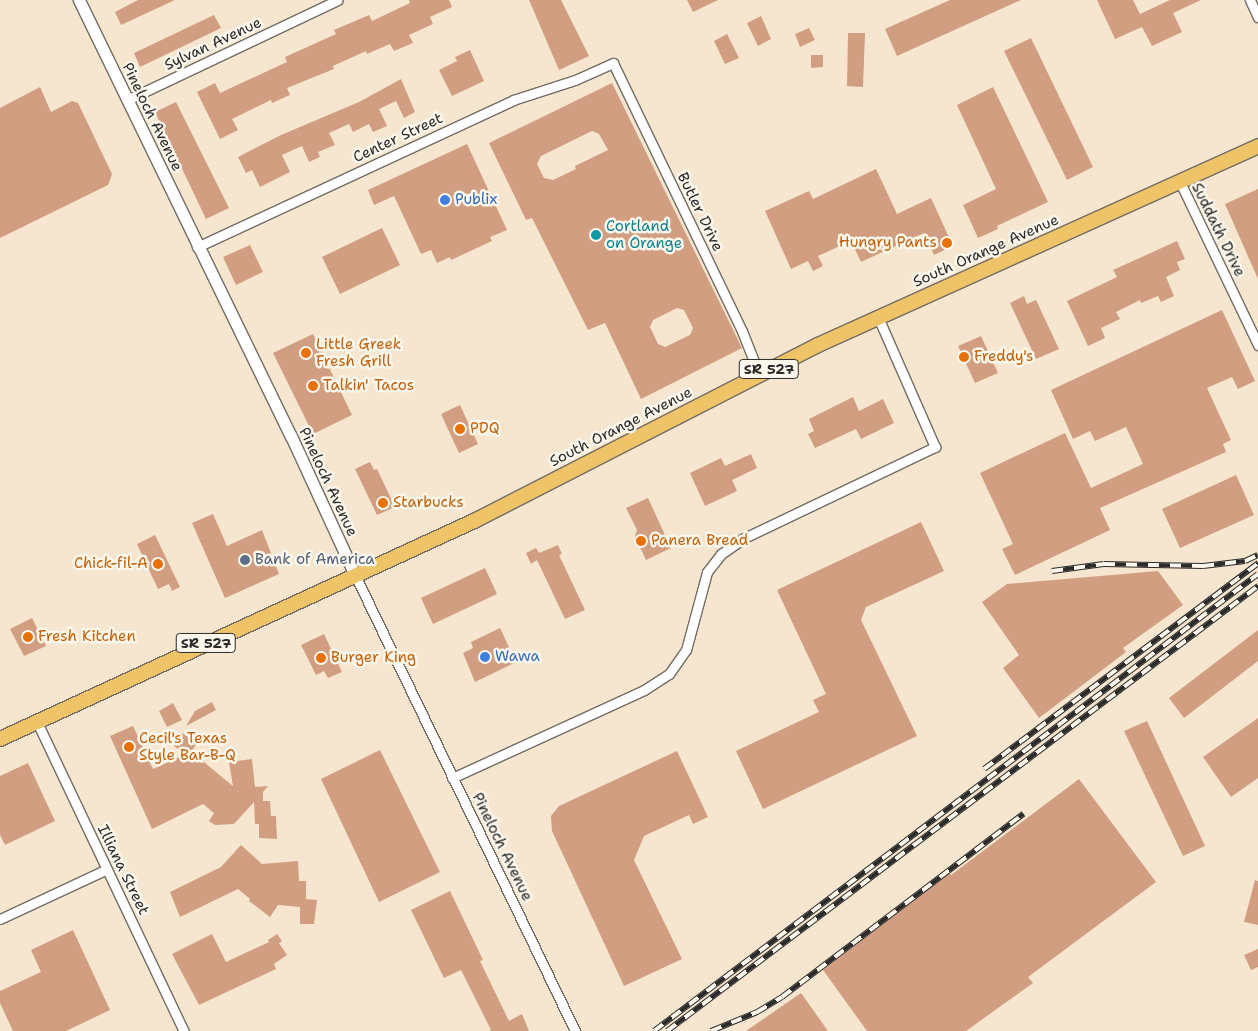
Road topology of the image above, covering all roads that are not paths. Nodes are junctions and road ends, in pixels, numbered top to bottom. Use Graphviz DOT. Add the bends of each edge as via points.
graph roads {
  1 [pos="79,0"];
  2 [pos="338,0"];
  3 [pos="1250,0"];
  4 [pos="1258,17"];
  5 [pos="613,63"];
  6 [pos="127,100"];
  7 [pos="1258,146"];
  8 [pos="1180,182"];
  9 [pos="197,247"];
  10 [pos="878,317"];
  11 [pos="1258,345"];
  12 [pos="759,374"];
  13 [pos="355,575"];
  14 [pos="38,722"];
  15 [pos="0,739"];
  16 [pos="452,778"];
  17 [pos="108,868"];
  18 [pos="0,919"];
  19 [pos="184,1031"];
  20 [pos="574,1031"];
  1 -- 6 [label="street, Pineloch Avenue"];
  2 -- 6 [label="street, Sylvan Avenue"];
  3 -- 4 [label="street"];
  5 -- 9 [label="street, Center Street" via="575,80 513,100"];
  5 -- 12 [label="street, Butler Drive" via="742,331"];
  6 -- 9 [label="street, Pineloch Avenue"];
  7 -- 8 [label="main road, South Orange Avenue / SR 527"];
  8 -- 10 [label="main road, South Orange Avenue / SR 527"];
  8 -- 11 [label="street, Suddath Drive"];
  9 -- 13 [label="street, Pineloch Avenue"];
  10 -- 12 [label="main road, South Orange Avenue / SR 527"];
  10 -- 16 [label="street" via="935,446 744,538 721,554 707,572 686,650 669,674 644,690"];
  12 -- 13 [label="main road, South Orange Avenue / SR 527" via="503,506"];
  13 -- 14 [label="main road, South Orange Avenue / SR 527"];
  13 -- 16 [label="street, Pineloch Avenue"];
  14 -- 15 [label="main road, South Orange Avenue / SR 527"];
  14 -- 17 [label="street, Illiana Street"];
  16 -- 20 [label="street, Pineloch Avenue"];
  17 -- 18 [label="street"];
  17 -- 19 [label="street, Illiana Street"];
}
